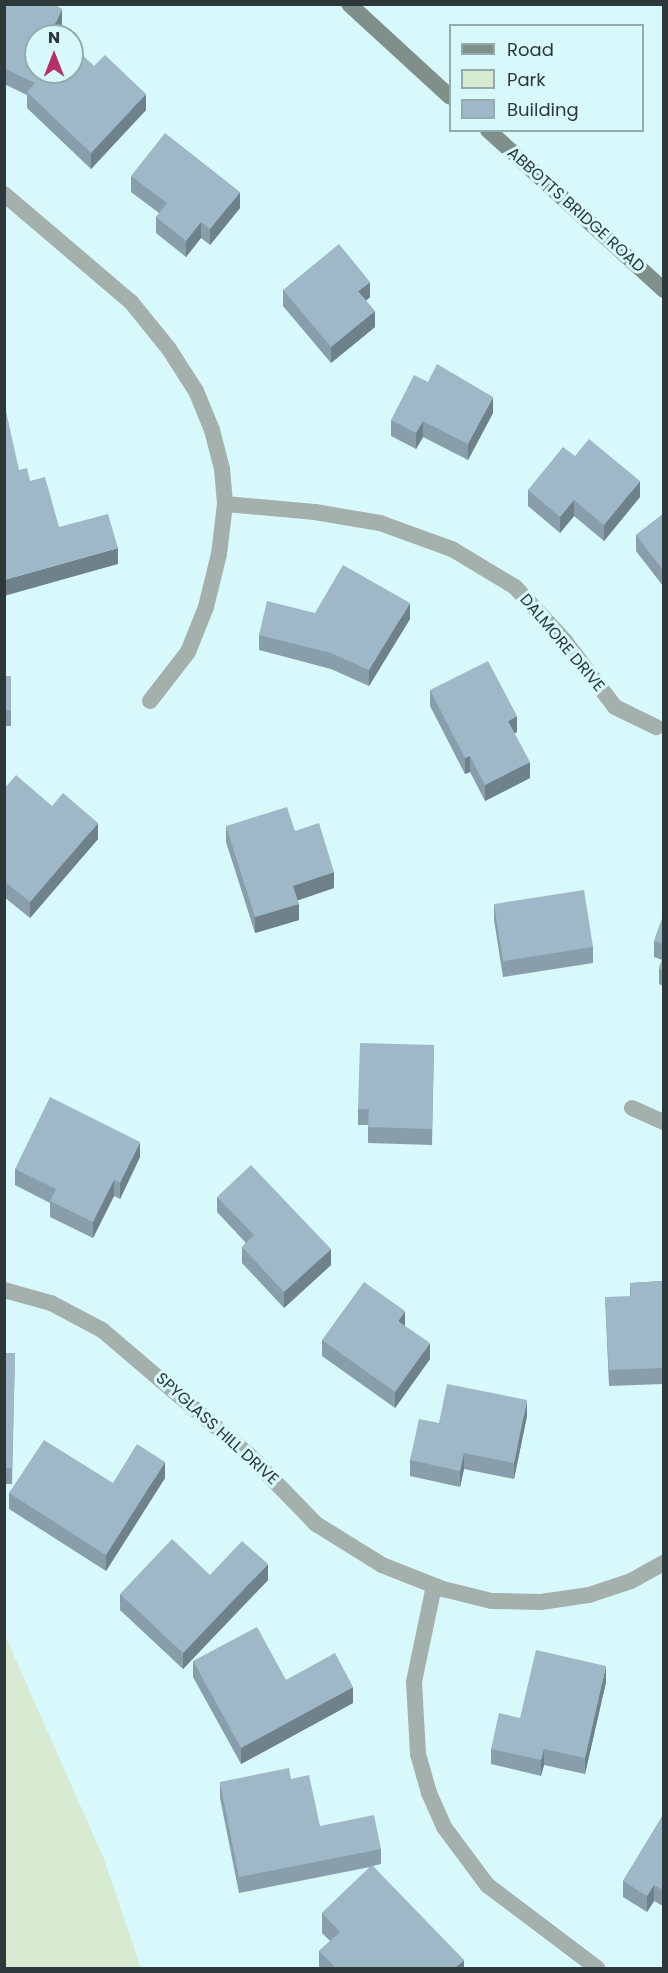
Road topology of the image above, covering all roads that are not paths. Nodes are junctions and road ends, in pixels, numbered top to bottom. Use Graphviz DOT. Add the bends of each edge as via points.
graph roads {
  1 [pos="349,4"];
  2 [pos="449,96"];
  3 [pos="490,132"];
  4 [pos="4,194"];
  5 [pos="663,290"];
  6 [pos="225,504"];
  7 [pos="150,701"];
  8 [pos="656,727"];
  9 [pos="632,1108"];
  10 [pos="663,1122"];
  11 [pos="4,1290"];
  12 [pos="663,1563"];
  13 [pos="434,1586"];
  14 [pos="597,1968"];
  1 -- 2 [label="main road"];
  3 -- 5 [label="main road, ABBOTTS BRIDGE ROAD"];
  4 -- 6 [label="street" via="131,302 169,349 196,391 212,430 222,468"];
  6 -- 7 [label="street" via="219,554 195,634 188,652"];
  6 -- 8 [label="street, DALMORE DRIVE" via="315,512 380,523 452,549 515,587 565,641 615,707"];
  9 -- 10 [label="street"];
  11 -- 13 [label="street, SPYGLASS HILL DRIVE" via="51,1304 102,1330 249,1455 316,1524 382,1566"];
  12 -- 13 [label="street, SPYGLASS HILL DRIVE" via="631,1581 589,1595 541,1602 491,1600"];
  13 -- 14 [label="street" via="414,1682 418,1754 429,1793 444,1827 487,1885"];
}
